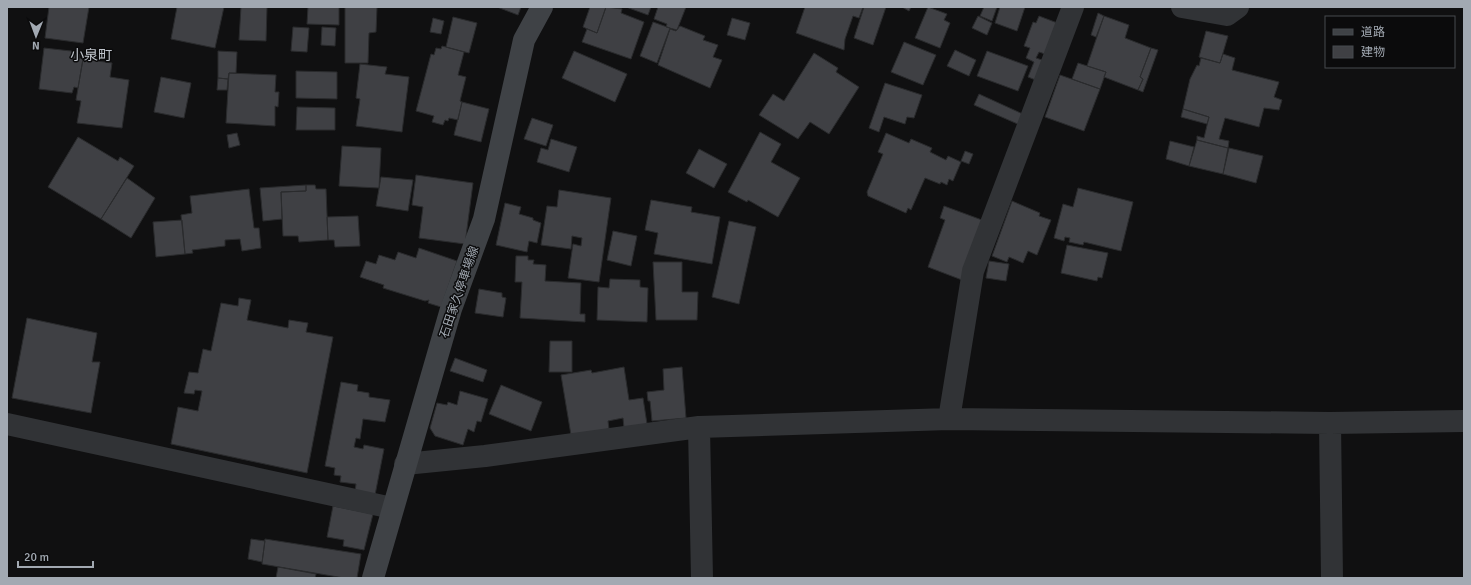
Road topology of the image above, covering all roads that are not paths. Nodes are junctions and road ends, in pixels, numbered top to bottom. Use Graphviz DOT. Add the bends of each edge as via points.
graph roads {
  1 [pos="542,7"];
  2 [pos="1073,7"];
  3 [pos="1182,7"];
  4 [pos="1238,7"];
  5 [pos="949,419"];
  6 [pos="1464,421"];
  7 [pos="1330,422"];
  8 [pos="7,424"];
  9 [pos="699,427"];
  10 [pos="405,464"];
  11 [pos="392,508"];
  12 [pos="373,578"];
  13 [pos="702,578"];
  14 [pos="1332,578"];
  1 -- 10 [label="main road, 石田家久停車場線" via="524,40 484,219 451,309"];
  2 -- 5 [label="street" via="973,271"];
  3 -- 4 [label="street" via="1227,15"];
  5 -- 7 [label="street"];
  5 -- 9 [label="street"];
  6 -- 7 [label="street"];
  7 -- 14 [label="street"];
  8 -- 11 [label="street"];
  9 -- 10 [label="street" via="485,456"];
  9 -- 13 [label="street"];
  10 -- 11 [label="main road, 石田家久停車場線"];
  11 -- 12 [label="main road, 石田家久停車場線"];
}
